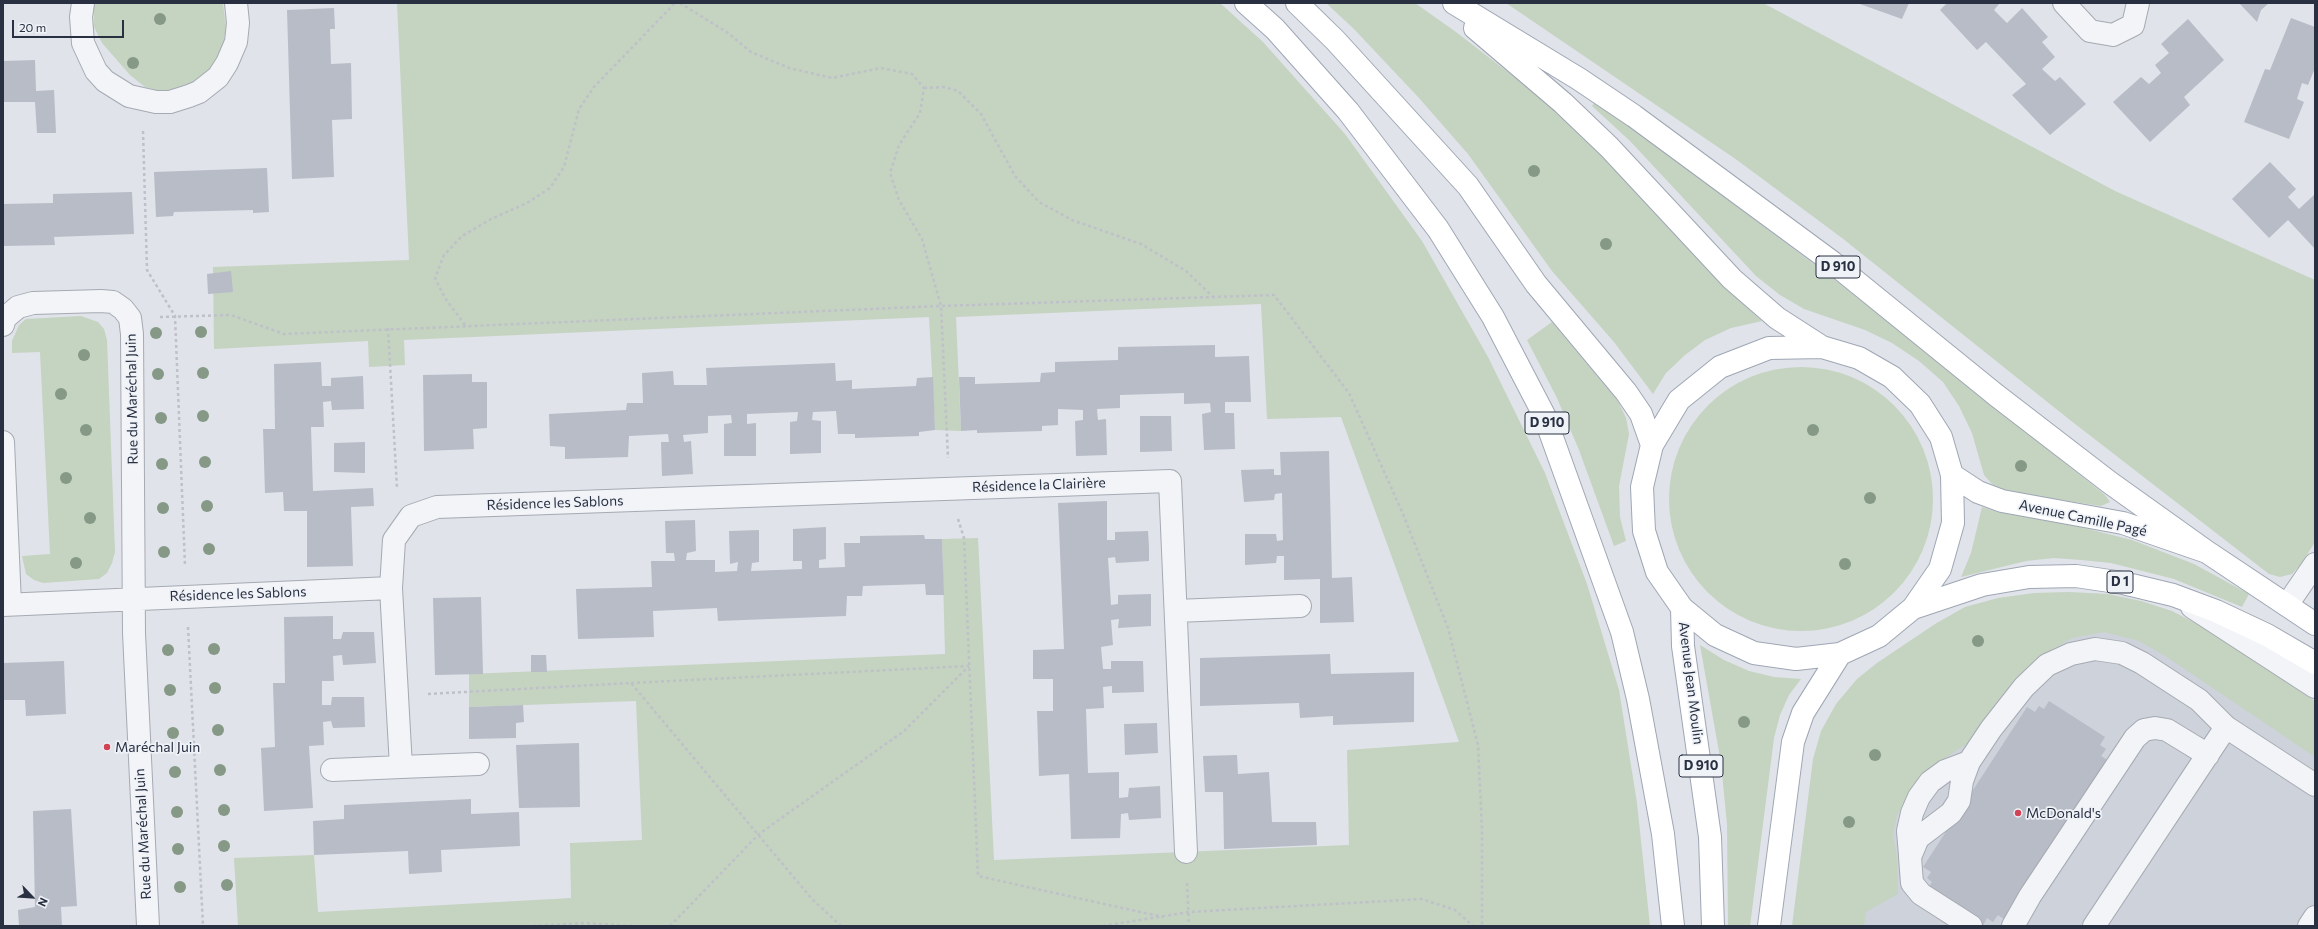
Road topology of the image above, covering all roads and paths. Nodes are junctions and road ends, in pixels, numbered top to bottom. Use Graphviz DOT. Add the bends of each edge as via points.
graph roads {
  1 [pos="84,3"];
  2 [pos="236,3"];
  3 [pos="675,3"];
  4 [pos="680,3"];
  5 [pos="1246,3"];
  6 [pos="1297,3"];
  7 [pos="1446,3"];
  8 [pos="1454,3"];
  9 [pos="2064,3"];
  10 [pos="2138,3"];
  11 [pos="924,88"];
  12 [pos="145,101"];
  13 [pos="1212,297"];
  14 [pos="941,306"];
  15 [pos="175,316"];
  16 [pos="130,318"];
  17 [pos="3,325"];
  18 [pos="465,325"];
  19 [pos="388,328"];
  20 [pos="1822,347"];
  21 [pos="3,442"];
  22 [pos="1652,445"];
  23 [pos="1952,474"];
  24 [pos="949,488"];
  25 [pos="777,495"];
  26 [pos="411,516"];
  27 [pos="2207,552"];
  28 [pos="2315,564"];
  29 [pos="391,588"];
  30 [pos="2173,595"];
  31 [pos="187,596"];
  32 [pos="133,598"];
  33 [pos="7,604"];
  34 [pos="2287,605"];
  35 [pos="1300,606"];
  36 [pos="1682,608"];
  37 [pos="1913,608"];
  38 [pos="1176,611"];
  39 [pos="2315,624"];
  40 [pos="1840,654"];
  41 [pos="2315,663"];
  42 [pos="969,666"];
  43 [pos="631,683"];
  44 [pos="2315,687"];
  45 [pos="397,696"];
  46 [pos="2226,727"];
  47 [pos="2208,755"];
  48 [pos="1969,762"];
  49 [pos="478,764"];
  50 [pos="401,767"];
  51 [pos="332,770"];
  52 [pos="2315,785"];
  53 [pos="759,834"];
  54 [pos="1186,852"];
  55 [pos="1910,857"];
  56 [pos="1189,912"];
  57 [pos="1163,917"];
  58 [pos="2315,917"];
  59 [pos="148,926"];
  60 [pos="203,926"];
  61 [pos="533,926"];
  62 [pos="633,926"];
  63 [pos="670,926"];
  64 [pos="841,926"];
  65 [pos="1103,926"];
  66 [pos="1189,926"];
  67 [pos="1473,926"];
  68 [pos="1482,926"];
  69 [pos="1673,926"];
  70 [pos="1713,926"];
  71 [pos="1769,926"];
  72 [pos="1972,926"];
  73 [pos="2013,926"];
  74 [pos="2094,926"];
  75 [pos="2309,926"];
  1 -- 12 [label="street" via="80,28 90,62 105,81 116,89"];
  2 -- 12 [label="street" via="236,42 218,77 199,92 180,100"];
  3 -- 18 [label="path" via="594,87 583,103 579,109 564,167 550,188 527,203 490,219 462,236 444,255 435,278 445,298"];
  4 -- 11 [label="path" via="728,33 751,52 789,68 832,78 881,68 912,74"];
  5 -- 69 [label="main road, D 910" via="1275,29 1348,110 1438,229 1493,317 1544,415 1622,632 1640,706 1663,834"];
  6 -- 22 [label="main road" via="1335,40 1468,186 1536,284 1626,392 1641,414"];
  7 -- 20 [label="main road" via="1563,103 1609,147 1732,279 1778,318"];
  8 -- 27 [label="main road, D 910" via="1579,79 1647,126 1832,262 1996,395 2109,482"];
  9 -- 10 [label="street" via="2090,31 2113,35 2133,25"];
  11 -- 13 [label="path" via="944,87 958,92 980,114 1015,176 1039,202 1072,220 1141,244 1186,271"];
  11 -- 14 [label="path" via="920,113 899,145 890,173 899,200 922,239"];
  12 -- 15 [label="path" via="142,146 146,270"];
  13 -- 14 [label="path"];
  13 -- 68 [label="path" via="1274,295 1349,393 1403,514 1448,628 1478,745 1482,830"];
  14 -- 18 [label="path"];
  14 -- 24 [label="path"];
  15 -- 16 [label="path"];
  15 -- 19 [label="path" via="231,315 284,334"];
  15 -- 31 [label="path"];
  16 -- 17 [label="street, Rue du Maréchal Juin" via="113,302 33,303 18,308 5,318"];
  16 -- 32 [label="street, Rue du Maréchal Juin"];
  18 -- 19 [label="path"];
  19 -- 26 [label="path" via="397,486"];
  20 -- 22 [label="main road" via="1769,348 1720,367 1679,400"];
  20 -- 23 [label="main road" via="1859,358 1892,377 1920,404 1940,437"];
  21 -- 33 [label="street"];
  22 -- 36 [label="main road" via="1642,487 1644,531 1657,572"];
  23 -- 27 [label="main road, Avenue Camille Pagé" via="1978,492 2002,501 2123,523"];
  23 -- 37 [label="main road" via="1953,523 1940,569"];
  24 -- 25 [label="street, Résidence la Clairière"];
  24 -- 38 [label="street, Résidence la Clairière" via="1170,481"];
  24 -- 42 [label="path" via="964,538"];
  25 -- 26 [label="street, Résidence les Sablons" via="437,507"];
  26 -- 29 [label="street" via="394,540"];
  27 -- 34 [label="main road, Avenue Camille Pagé"];
  28 -- 34 [label="street"];
  29 -- 31 [label="street, Résidence les Sablons"];
  29 -- 45 [label="street"];
  30 -- 37 [label="main road, D 1" via="2123,583 2076,576 2029,576 1982,585"];
  30 -- 41 [label="main road, D 1" via="2268,635"];
  30 -- 44 [label="street"];
  31 -- 32 [label="street, Résidence les Sablons"];
  31 -- 60 [label="path"];
  32 -- 33 [label="street"];
  32 -- 59 [label="street, Rue du Maréchal Juin"];
  34 -- 39 [label="main road, Avenue Camille Pagé"];
  35 -- 38 [label="street"];
  36 -- 40 [label="main road" via="1715,636 1754,653 1796,659"];
  36 -- 70 [label="main road, Avenue Jean Moulin / D 910" via="1684,646 1710,837"];
  37 -- 40 [label="main road" via="1880,636"];
  38 -- 54 [label="street, Résidence la Clairière"];
  40 -- 71 [label="main road" via="1803,713 1793,742"];
  42 -- 43 [label="path"];
  42 -- 53 [label="path" via="904,731"];
  42 -- 57 [label="path" via="978,876"];
  43 -- 45 [label="path"];
  43 -- 53 [label="path"];
  45 -- 50 [label="street"];
  46 -- 47 [label="street"];
  46 -- 48 [label="street" via="2199,700 2142,663 2122,653 2094,649 2071,654 2047,665 2024,687"];
  46 -- 52 [label="street"];
  47 -- 73 [label="street" via="2167,730 2144,730 2135,738 2030,896"];
  47 -- 74 [label="street"];
  48 -- 55 [label="street" via="1962,781 1959,801 1951,813 1918,838"];
  48 -- 55 [label="street" via="1945,771 1930,782 1919,797 1908,832"];
  49 -- 50 [label="street"];
  50 -- 51 [label="street"];
  53 -- 63 [label="path"];
  53 -- 64 [label="path" via="812,899"];
  54 -- 56 [label="path"];
  55 -- 72 [label="street" via="1912,883 1921,894"];
  56 -- 57 [label="path"];
  56 -- 66 [label="path"];
  56 -- 67 [label="path" via="1422,900 1455,910"];
  57 -- 65 [label="path"];
  58 -- 75 [label="street"];
  61 -- 62 [label="path" via="584,923"];
}
